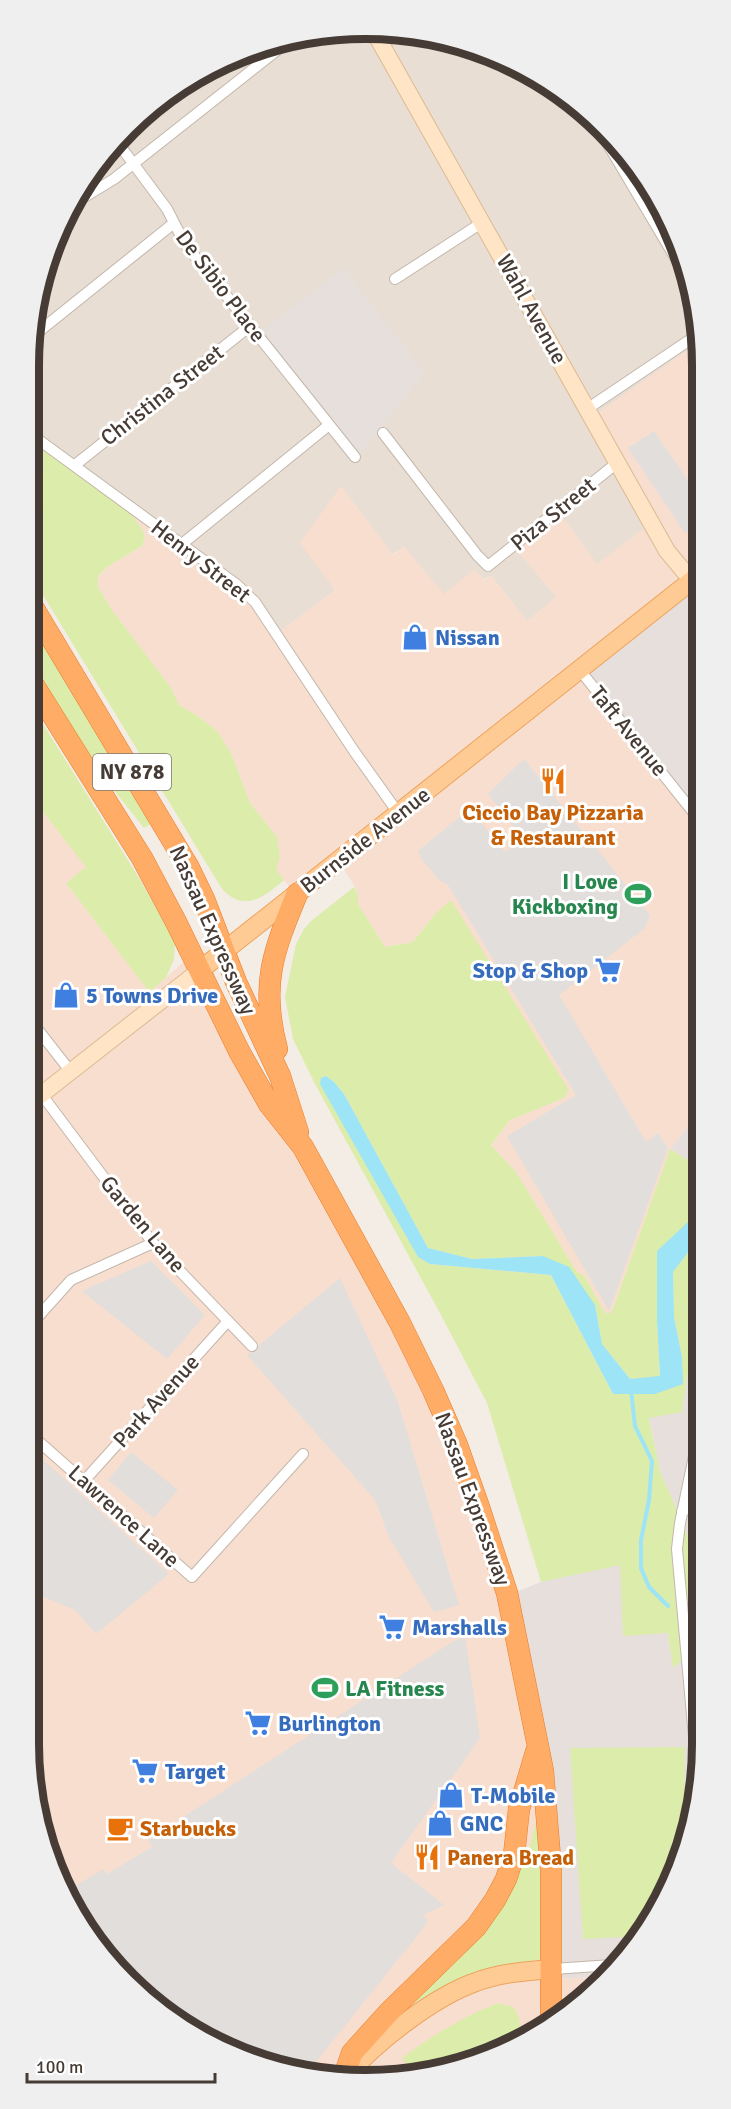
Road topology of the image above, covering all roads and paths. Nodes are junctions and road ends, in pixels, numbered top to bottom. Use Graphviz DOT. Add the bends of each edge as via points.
graph roads {
  1 [pos="379,40"];
  2 [pos="275,52"];
  3 [pos="122,148"];
  4 [pos="612,151"];
  5 [pos="133,162"];
  6 [pos="87,196"];
  7 [pos="483,222"];
  8 [pos="174,223"];
  9 [pos="670,249"];
  10 [pos="394,279"];
  11 [pos="250,326"];
  12 [pos="41,328"];
  13 [pos="691,339"];
  14 [pos="587,409"];
  15 [pos="329,425"];
  16 [pos="383,433"];
  17 [pos="39,440"];
  18 [pos="355,457"];
  19 [pos="617,463"];
  20 [pos="75,465"];
  21 [pos="182,544"];
  22 [pos="692,577"];
  23 [pos="692,586"];
  24 [pos="39,617"];
  25 [pos="579,669"];
  26 [pos="39,694"];
  27 [pos="692,811"];
  28 [pos="399,814"];
  29 [pos="297,894"];
  30 [pos="224,951"];
  31 [pos="199,971"];
  32 [pos="39,1031"];
  33 [pos="71,1072"];
  34 [pos="280,1076"];
  35 [pos="39,1097"];
  36 [pos="39,1105"];
  37 [pos="303,1147"];
  38 [pos="153,1243"];
  39 [pos="39,1316"];
  40 [pos="228,1321"];
  41 [pos="252,1346"];
  42 [pos="39,1442"];
  43 [pos="303,1454"];
  44 [pos="692,1464"];
  45 [pos="84,1481"];
  46 [pos="692,1508"];
  47 [pos="682,1511"];
  48 [pos="692,1734"];
  49 [pos="538,1745"];
  50 [pos="604,1966"];
  51 [pos="553,1969"];
  52 [pos="551,2012"];
  53 [pos="347,2069"];
  54 [pos="352,2069"];
  1 -- 7 [label="street, Wahl Avenue"];
  2 -- 5 [label="street"];
  3 -- 5 [label="street, De Sibio Place"];
  4 -- 9 [label="street"];
  5 -- 6 [label="street"];
  5 -- 8 [label="street, De Sibio Place"];
  7 -- 10 [label="street"];
  7 -- 14 [label="street, Wahl Avenue"];
  8 -- 11 [label="street, De Sibio Place" via="185,244"];
  8 -- 12 [label="street"];
  11 -- 15 [label="street, De Sibio Place"];
  11 -- 20 [label="street, Christina Street"];
  13 -- 14 [label="street"];
  14 -- 19 [label="street, Wahl Avenue"];
  15 -- 18 [label="street, De Sibio Place"];
  15 -- 21 [label="street"];
  16 -- 19 [label="street, Piza Street" via="488,566"];
  17 -- 20 [label="street, Henry Street"];
  19 -- 22 [label="street, Wahl Avenue" via="667,551"];
  20 -- 21 [label="street, Henry Street"];
  21 -- 28 [label="street, Henry Street" via="255,603"];
  23 -- 25 [label="main road, Burnside Avenue"];
  24 -- 30 [label="highway, Nassau Expressway / NY 878" via="189,868"];
  25 -- 27 [label="street, Taft Avenue"];
  25 -- 28 [label="main road, Burnside Avenue"];
  26 -- 31 [label="highway, Nassau Expressway / NY 878" via="142,858"];
  28 -- 29 [label="main road, Burnside Avenue"];
  29 -- 30 [label="main road, Burnside Avenue"];
  29 -- 34 [label="highway" via="277,943 270,978 270,1010"];
  30 -- 31 [label="main road, Burnside Avenue"];
  30 -- 34 [label="highway, Nassau Expressway"];
  31 -- 33 [label="street, Burnside Avenue"];
  31 -- 37 [label="highway, Nassau Expressway" via="269,1104"];
  32 -- 33 [label="street"];
  33 -- 35 [label="street, Burnside Avenue"];
  34 -- 37 [label="highway, Nassau Expressway"];
  36 -- 38 [label="street, Garden Lane"];
  37 -- 49 [label="highway, Nassau Expressway" via="400,1323 457,1445 507,1593"];
  38 -- 39 [label="street" via="71,1280"];
  38 -- 40 [label="street, Garden Lane"];
  40 -- 41 [label="street, Garden Lane"];
  40 -- 45 [label="street, Park Avenue"];
  42 -- 45 [label="street, Lawrence Lane"];
  43 -- 45 [label="street, Lawrence Lane" via="192,1576"];
  44 -- 47 [label="street"];
  46 -- 47 [label="street"];
  47 -- 48 [label="street" via="677,1549"];
  49 -- 51 [label="highway, Nassau Expressway" via="546,1795"];
  49 -- 53 [label="highway" via="519,1809 511,1867 495,1900 472,1932 352,2053"];
  50 -- 51 [label="street"];
  51 -- 52 [label="highway, Nassau Expressway"];
  51 -- 54 [label="main road" via="496,1976 459,1989 385,2039"];
}
